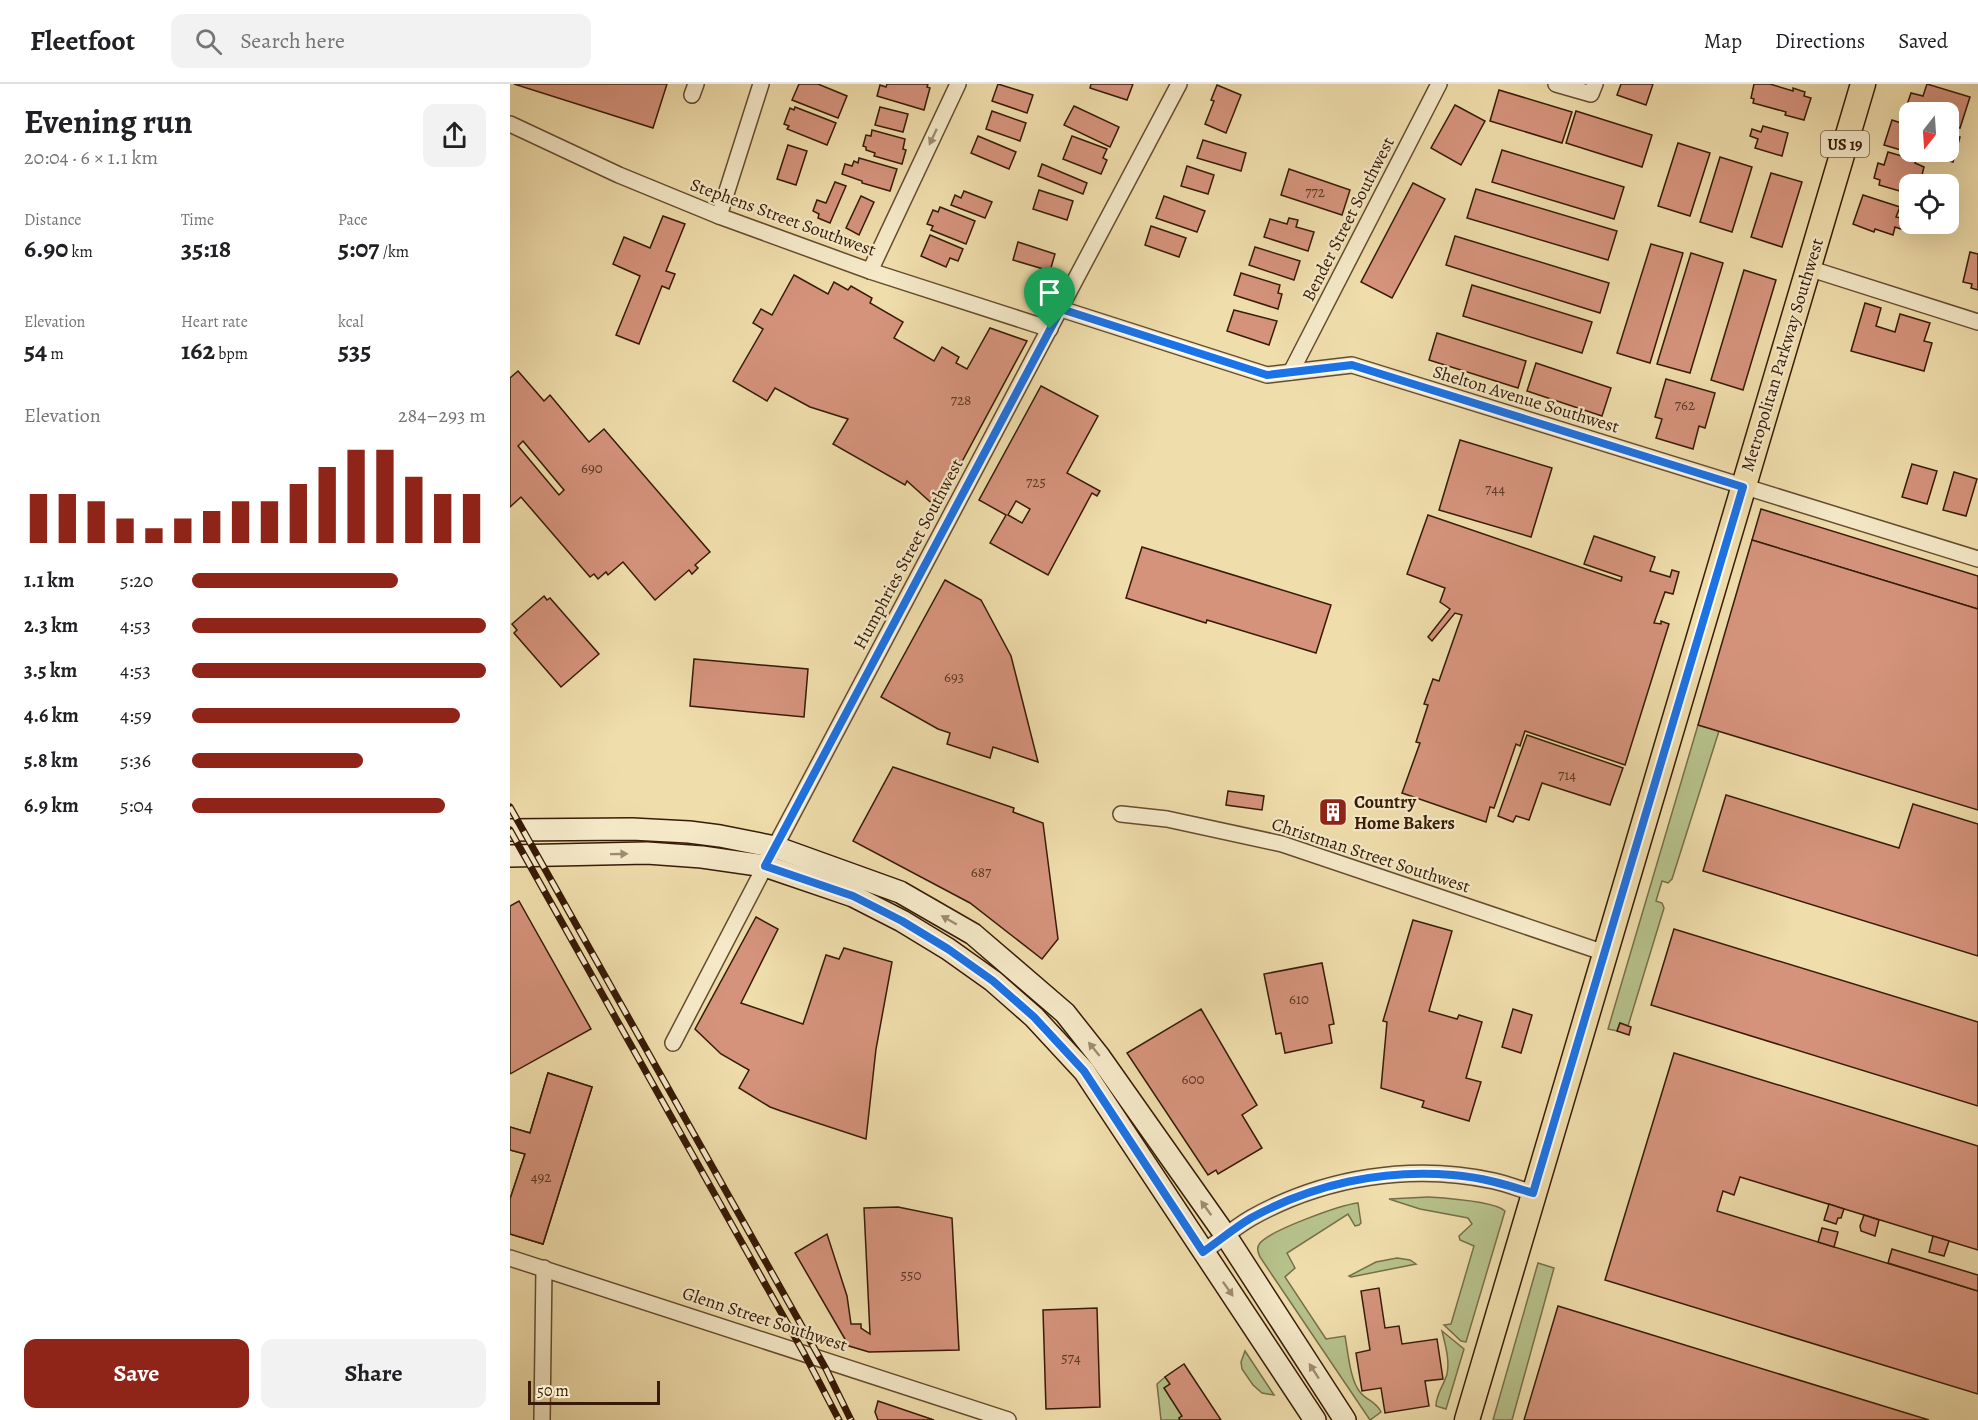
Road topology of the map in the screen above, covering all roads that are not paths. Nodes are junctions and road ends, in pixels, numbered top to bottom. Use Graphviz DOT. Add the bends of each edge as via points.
graph roads {
  1 [pos="761,84"];
  2 [pos="958,84"];
  3 [pos="1179,84"];
  4 [pos="1439,84"];
  5 [pos="1556,84"];
  6 [pos="1863,84"];
  7 [pos="1593,89"];
  8 [pos="510,124"];
  9 [pos="719,216"];
  10 [pos="1808,268"];
  11 [pos="870,271"];
  12 [pos="1061,309"];
  13 [pos="1978,322"];
  14 [pos="1050,329"];
  15 [pos="1291,372"];
  16 [pos="1743,487"];
  17 [pos="1978,559"];
  18 [pos="1121,814"];
  19 [pos="510,830"];
  20 [pos="775,847"];
  21 [pos="510,856"];
  22 [pos="765,866"];
  23 [pos="1605,954"];
  24 [pos="673,1043"];
  25 [pos="1533,1193"];
  26 [pos="1226,1236"];
  27 [pos="1203,1252"];
  28 [pos="510,1258"];
  29 [pos="544,1268"];
  30 [pos="542,1420"];
  31 [pos="1008,1420"];
  32 [pos="1315,1420"];
  33 [pos="1346,1420"];
  34 [pos="1467,1420"];
  1 -- 9 [label="street"];
  2 -- 11 [label="street, one-way"];
  3 -- 12 [label="street, Humphries Street Southwest"];
  4 -- 15 [label="street, Bender Street Southwest"];
  5 -- 7 [label="street"];
  6 -- 10 [label="main road, Metropolitan Parkway Southwest / US 19"];
  8 -- 9 [label="street, Stephens Street Southwest"];
  9 -- 11 [label="street, Stephens Street Southwest"];
  10 -- 13 [label="street"];
  10 -- 16 [label="main road, Metropolitan Parkway Southwest / US 19"];
  11 -- 14 [label="street, Stephens Street Southwest"];
  12 -- 14 [label="street, Humphries Street Southwest"];
  12 -- 15 [label="street, Shelton Avenue Southwest" via="1267,375"];
  14 -- 20 [label="street, Humphries Street Southwest"];
  15 -- 16 [label="street, Shelton Avenue Southwest" via="1352,365"];
  16 -- 17 [label="street, Shelton Avenue Southwest"];
  16 -- 23 [label="main road, Metropolitan Parkway Southwest / US 19"];
  18 -- 23 [label="street, Christman Street Southwest" via="1167,819 1281,844"];
  19 -- 20 [label="main road" via="689,832"];
  20 -- 22 [label="street, Humphries Street Southwest"];
  26 -- 20 [label="main road, one-way" via="1065,1013 982,941 900,892"];
  21 -- 22 [label="main road, one-way" via="647,853"];
  22 -- 24 [label="street, Humphries Street Southwest"];
  22 -- 27 [label="main road" via="853,896 902,921 993,981 1034,1017 1084,1071"];
  23 -- 25 [label="main road, Metropolitan Parkway Southwest / US 19"];
  25 -- 26 [label="street" via="1495,1181 1405,1173 1335,1184 1286,1201"];
  25 -- 34 [label="main road, Metropolitan Parkway Southwest / US 19"];
  26 -- 27 [label="street"];
  33 -- 26 [label="main road, one-way"];
  27 -- 32 [label="main road, one-way"];
  28 -- 29 [label="street, Glenn Street Southwest"];
  29 -- 30 [label="street"];
  29 -- 31 [label="street, Glenn Street Southwest"];
}
